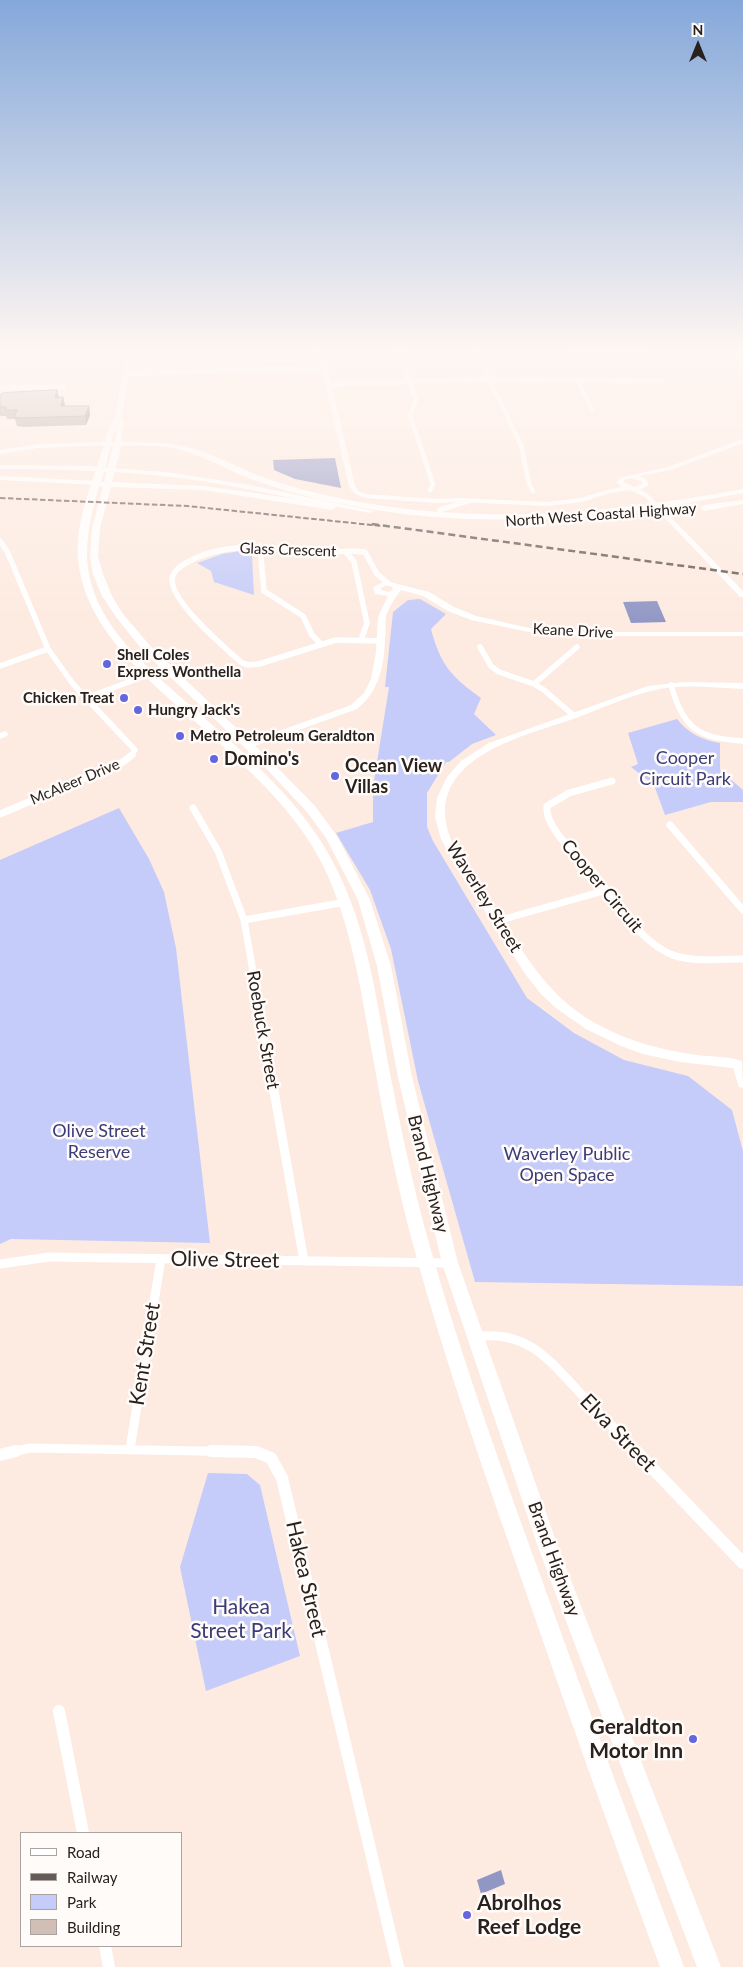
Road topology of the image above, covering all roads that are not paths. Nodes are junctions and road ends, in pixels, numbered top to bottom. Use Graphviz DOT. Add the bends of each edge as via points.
graph roads {
  1 [pos="119,440"];
  2 [pos="128,440"];
  3 [pos="341,440"];
  4 [pos="418,440"];
  5 [pos="519,440"];
  6 [pos="109,441"];
  7 [pos="743,441"];
  8 [pos="118,443"];
  9 [pos="134,443"];
  10 [pos="0,452"];
  11 [pos="0,463"];
  12 [pos="0,467"];
  13 [pos="630,476"];
  14 [pos="0,478"];
  15 [pos="98,479"];
  16 [pos="109,480"];
  17 [pos="620,480"];
  18 [pos="68,482"];
  19 [pos="139,485"];
  20 [pos="645,486"];
  21 [pos="631,488"];
  22 [pos="430,490"];
  23 [pos="533,490"];
  24 [pos="609,491"];
  25 [pos="300,492"];
  26 [pos="743,492"];
  27 [pos="649,498"];
  28 [pos="92,499"];
  29 [pos="103,499"];
  30 [pos="463,500"];
  31 [pos="743,503"];
  32 [pos="370,512"];
  33 [pos="430,513"];
  34 [pos="0,541"];
  35 [pos="260,546"];
  36 [pos="346,552"];
  37 [pos="377,574"];
  38 [pos="388,584"];
  39 [pos="380,590"];
  40 [pos="395,591"];
  41 [pos="743,595"];
  42 [pos="385,607"];
  43 [pos="743,635"];
  44 [pos="361,640"];
  45 [pos="381,640"];
  46 [pos="321,644"];
  47 [pos="480,647"];
  48 [pos="577,647"];
  49 [pos="48,649"];
  50 [pos="0,666"];
  51 [pos="166,668"];
  52 [pos="149,674"];
  53 [pos="534,684"];
  54 [pos="671,685"];
  55 [pos="743,686"];
  56 [pos="86,698"];
  57 [pos="573,715"];
  58 [pos="743,741"];
  59 [pos="242,748"];
  60 [pos="612,781"];
  61 [pos="193,808"];
  62 [pos="0,814"];
  63 [pos="670,824"];
  64 [pos="607,890"];
  65 [pos="346,902"];
  66 [pos="743,910"];
  67 [pos="244,920"];
  68 [pos="497,921"];
  69 [pos="743,959"];
  70 [pos="741,1064"];
  71 [pos="743,1083"];
  72 [pos="161,1259"];
  73 [pos="304,1261"];
  74 [pos="426,1263"];
  75 [pos="450,1263"];
  76 [pos="0,1264"];
  77 [pos="476,1337"];
  78 [pos="130,1449"];
  79 [pos="0,1456"];
  80 [pos="743,1563"];
  81 [pos="59,1711"];
  82 [pos="83,1832"];
  83 [pos="105,1947"];
  84 [pos="109,1967"];
  85 [pos="398,1967"];
  86 [pos="672,1967"];
  87 [pos="709,1967"];
  1 -- 8 [label="main road"];
  2 -- 9 [label="highway"];
  3 -- 30 [label="street" via="352,486 357,493 436,501"];
  4 -- 22 [label="street" via="433,484"];
  5 -- 23 [label="street"];
  6 -- 8 [label="highway, North West Coastal Highway"];
  6 -- 10 [label="main road"];
  6 -- 15 [label="highway, Brand Highway"];
  7 -- 13 [label="street" via="669,469"];
  8 -- 9 [label="highway, North West Coastal Highway"];
  8 -- 16 [label="highway, Brand Highway"];
  9 -- 25 [label="highway, North West Coastal Highway" via="185,448"];
  11 -- 25 [label="main road" via="136,466 200,473"];
  12 -- 32 [label="main road" via="92,468 153,473 230,484"];
  13 -- 17 [label="street"];
  13 -- 20 [label="street" via="644,480"];
  14 -- 18 [label="main road"];
  15 -- 16 [label="highway"];
  15 -- 18 [label="main road"];
  15 -- 28 [label="highway, Brand Highway"];
  16 -- 19 [label="highway"];
  16 -- 29 [label="highway, Brand Highway"];
  17 -- 21 [label="street" via="621,485"];
  17 -- 24 [label="street"];
  18 -- 28 [label="main road" via="82,485"];
  19 -- 29 [label="highway" via="114,489"];
  19 -- 32 [label="highway, North West Coastal Highway" via="204,488"];
  20 -- 21 [label="street"];
  20 -- 27 [label="street"];
  21 -- 24 [label="street"];
  21 -- 27 [label="street"];
  24 -- 30 [label="street" via="560,503"];
  25 -- 33 [label="highway, North West Coastal Highway"];
  26 -- 33 [label="highway, North West Coastal Highway" via="677,504 558,516"];
  27 -- 41 [label="street"];
  28 -- 52 [label="highway, Brand Highway" via="83,534 85,577 101,615 125,649"];
  29 -- 51 [label="highway, Brand Highway" via="94,540 98,574 119,615"];
  30 -- 33 [label="highway"];
  31 -- 32 [label="highway, North West Coastal Highway" via="546,522 464,521"];
  34 -- 49 [label="street, McAleer Drive"];
  35 -- 36 [label="street, Glass Crescent"];
  35 -- 46 [label="street" via="264,591 303,616 312,635"];
  35 -- 46 [label="street, Glass Crescent" via="218,550 192,560 175,572 174,588 188,610 242,663 259,664"];
  36 -- 37 [label="street, Glass Crescent" via="367,554"];
  36 -- 44 [label="street" via="354,562 367,623"];
  37 -- 38 [label="street"];
  37 -- 39 [label="street"];
  38 -- 39 [label="street"];
  38 -- 40 [label="street"];
  39 -- 40 [label="street"];
  39 -- 42 [label="street"];
  40 -- 42 [label="street"];
  40 -- 43 [label="street, Keane Drive" via="429,597 474,618 539,631"];
  42 -- 45 [label="street"];
  44 -- 45 [label="street, Glass Crescent"];
  44 -- 46 [label="street, Glass Crescent"];
  45 -- 59 [label="street" via="376,676 366,699 354,708"];
  47 -- 53 [label="street" via="499,672"];
  48 -- 53 [label="street"];
  49 -- 50 [label="street"];
  49 -- 56 [label="street, McAleer Drive"];
  51 -- 52 [label="street"];
  51 -- 59 [label="highway, Brand Highway"];
  52 -- 56 [label="street"];
  52 -- 59 [label="highway, Brand Highway"];
  53 -- 57 [label="street"];
  54 -- 55 [label="street, Waverley Street"];
  54 -- 57 [label="street, Waverley Street" via="635,692"];
  54 -- 58 [label="street" via="681,715 688,723 716,738"];
  56 -- 62 [label="street, McAleer Drive" via="132,745 135,750 132,756"];
  57 -- 68 [label="street, Waverley Street" via="492,745 469,758 448,781 442,796 440,810 446,839"];
  59 -- 65 [label="highway, Brand Highway" via="314,840"];
  59 -- 75 [label="highway, Brand Highway" via="289,784 311,809 335,844 364,900 384,966 405,1078"];
  60 -- 64 [label="street, Cooper Circuit" via="593,784 546,806 546,814 558,835"];
  61 -- 67 [label="street, Roebuck Street" via="218,851"];
  63 -- 66 [label="street"];
  64 -- 68 [label="street"];
  64 -- 69 [label="street, Cooper Circuit" via="642,935 670,954 691,958"];
  65 -- 67 [label="street"];
  65 -- 74 [label="highway, Brand Highway" via="366,972 391,1118"];
  67 -- 73 [label="street, Roebuck Street"];
  68 -- 70 [label="street, Waverley Street" via="545,990 590,1026 619,1041 653,1052 688,1060"];
  70 -- 71 [label="street"];
  72 -- 73 [label="street, Olive Street"];
  72 -- 76 [label="street, Olive Street" via="49,1257"];
  72 -- 78 [label="street, Kent Street"];
  73 -- 74 [label="street, Olive Street"];
  74 -- 75 [label="street, Olive Street"];
  74 -- 86 [label="highway, Brand Highway" via="472,1415"];
  75 -- 77 [label="highway, Brand Highway"];
  77 -- 80 [label="street, Elva Street" via="502,1334 520,1339 543,1354"];
  77 -- 87 [label="highway, Brand Highway" via="548,1547"];
  78 -- 79 [label="street, Hakea Street" via="30,1448"];
  78 -- 85 [label="street, Hakea Street" via="256,1452 271,1458 282,1478"];
  81 -- 82 [label="street"];
  83 -- 84 [label="street"];
}
